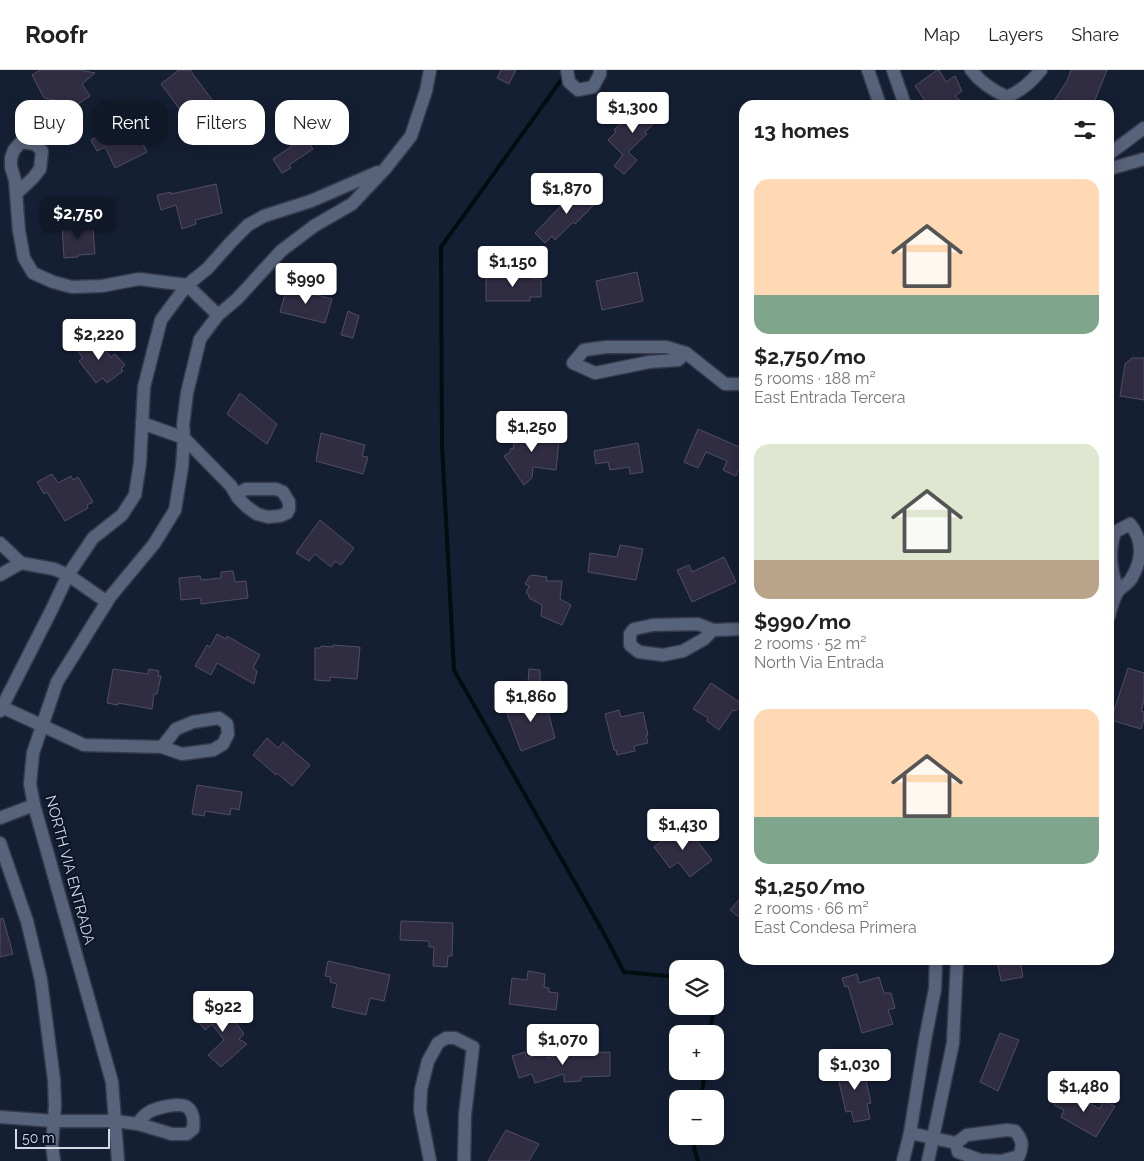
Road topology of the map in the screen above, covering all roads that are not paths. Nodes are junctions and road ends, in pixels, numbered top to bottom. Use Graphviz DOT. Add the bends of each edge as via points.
graph roads {
  1 [pos="430,70"];
  2 [pos="567,70"];
  3 [pos="600,70"];
  4 [pos="868,70"];
  5 [pos="893,70"];
  6 [pos="971,70"];
  7 [pos="1041,70"];
  8 [pos="878,100"];
  9 [pos="903,100"];
  10 [pos="1144,128"];
  11 [pos="1114,150"];
  12 [pos="1144,158"];
  13 [pos="1114,167"];
  14 [pos="385,169"];
  15 [pos="16,194"];
  16 [pos="187,285"];
  17 [pos="218,315"];
  18 [pos="634,347"];
  19 [pos="686,353"];
  20 [pos="634,366"];
  21 [pos="739,384"];
  22 [pos="142,423"];
  23 [pos="184,438"];
  24 [pos="236,494"];
  25 [pos="0,543"];
  26 [pos="21,563"];
  27 [pos="0,575"];
  28 [pos="68,575"];
  29 [pos="1118,591"];
  30 [pos="107,602"];
  31 [pos="1114,602"];
  32 [pos="739,629"];
  33 [pos="713,630"];
  34 [pos="1,709"];
  35 [pos="42,726"];
  36 [pos="162,747"];
  37 [pos="34,805"];
  38 [pos="0,818"];
  39 [pos="0,843"];
  40 [pos="936,965"];
  41 [pos="957,965"];
  42 [pos="0,1116"];
  43 [pos="54,1121"];
  44 [pos="114,1121"];
  45 [pos="138,1124"];
  46 [pos="910,1133"];
  47 [pos="934,1138"];
  48 [pos="956,1143"];
  49 [pos="54,1161"];
  50 [pos="118,1161"];
  51 [pos="430,1161"];
  52 [pos="464,1161"];
  53 [pos="903,1161"];
  54 [pos="928,1161"];
  1 -- 14 [label="street, NORTH VIA ENTRADA" via="411,136"];
  2 -- 3 [label="street" via="569,82 578,90 593,87"];
  4 -- 8 [label="street"];
  5 -- 9 [label="street"];
  6 -- 7 [label="street" via="996,92 1007,97 1021,90"];
  10 -- 11 [label="street"];
  12 -- 13 [label="street"];
  14 -- 16 [label="street, NORTH VIA ENTRADA" via="248,225 207,269"];
  14 -- 17 [label="street, NORTH VIA ENTRADA" via="352,204 314,226 281,251"];
  15 -- 16 [label="street" via="24,258 33,273 72,287 102,286 140,279"];
  16 -- 17 [label="street"];
  16 -- 22 [label="street, NORTH VIA ENTRADA" via="161,320 144,387"];
  17 -- 23 [label="street, NORTH VIA ENTRADA" via="200,339 187,393"];
  18 -- 19 [label="street" via="666,346"];
  18 -- 20 [label="street"];
  18 -- 20 [label="street" via="584,350 574,363 595,373"];
  19 -- 20 [label="street" via="678,360"];
  19 -- 21 [label="street" via="725,384"];
  22 -- 23 [label="street"];
  22 -- 28 [label="street, NORTH VIA ENTRADA" via="135,495 122,515 93,538"];
  23 -- 24 [label="street"];
  23 -- 30 [label="street, NORTH VIA ENTRADA" via="175,510 154,544"];
  25 -- 26 [label="street"];
  26 -- 27 [label="street"];
  26 -- 28 [label="street"];
  28 -- 30 [label="street"];
  28 -- 34 [label="street, NORTH VIA ENTRADA"];
  29 -- 31 [label="street"];
  30 -- 35 [label="street, NORTH VIA ENTRADA" via="57,682"];
  32 -- 33 [label="street"];
  33 -- 33 [label="street" via="698,624 653,625 634,629 630,634 630,645 639,652 663,655 683,650"];
  34 -- 35 [label="street"];
  35 -- 36 [label="street" via="84,745"];
  35 -- 37 [label="street, NORTH VIA ENTRADA" via="33,753 30,784"];
  36 -- 36 [label="street" via="182,754 213,750 223,744 228,734 226,724 219,718 194,722 176,729"];
  37 -- 38 [label="street"];
  37 -- 44 [label="street, NORTH VIA ENTRADA" via="112,1082"];
  39 -- 43 [label="street" via="27,921 41,980 54,1080"];
  40 -- 46 [label="street" via="935,989"];
  41 -- 47 [label="street" via="953,1043"];
  42 -- 43 [label="street"];
  43 -- 44 [label="street"];
  43 -- 49 [label="street"];
  44 -- 45 [label="street"];
  44 -- 50 [label="street, NORTH VIA ENTRADA"];
  46 -- 47 [label="street"];
  46 -- 53 [label="street"];
  47 -- 48 [label="street"];
  47 -- 54 [label="street"];
  48 -- 48 [label="street" via="958,1152 980,1160 1002,1161 1019,1156 1021,1148 1021,1139 1015,1131 1007,1130 968,1135"];
  51 -- 52 [label="street" via="420,1110 420,1089 428,1061 438,1043 446,1038 455,1038 473,1047 465,1115"];
}
